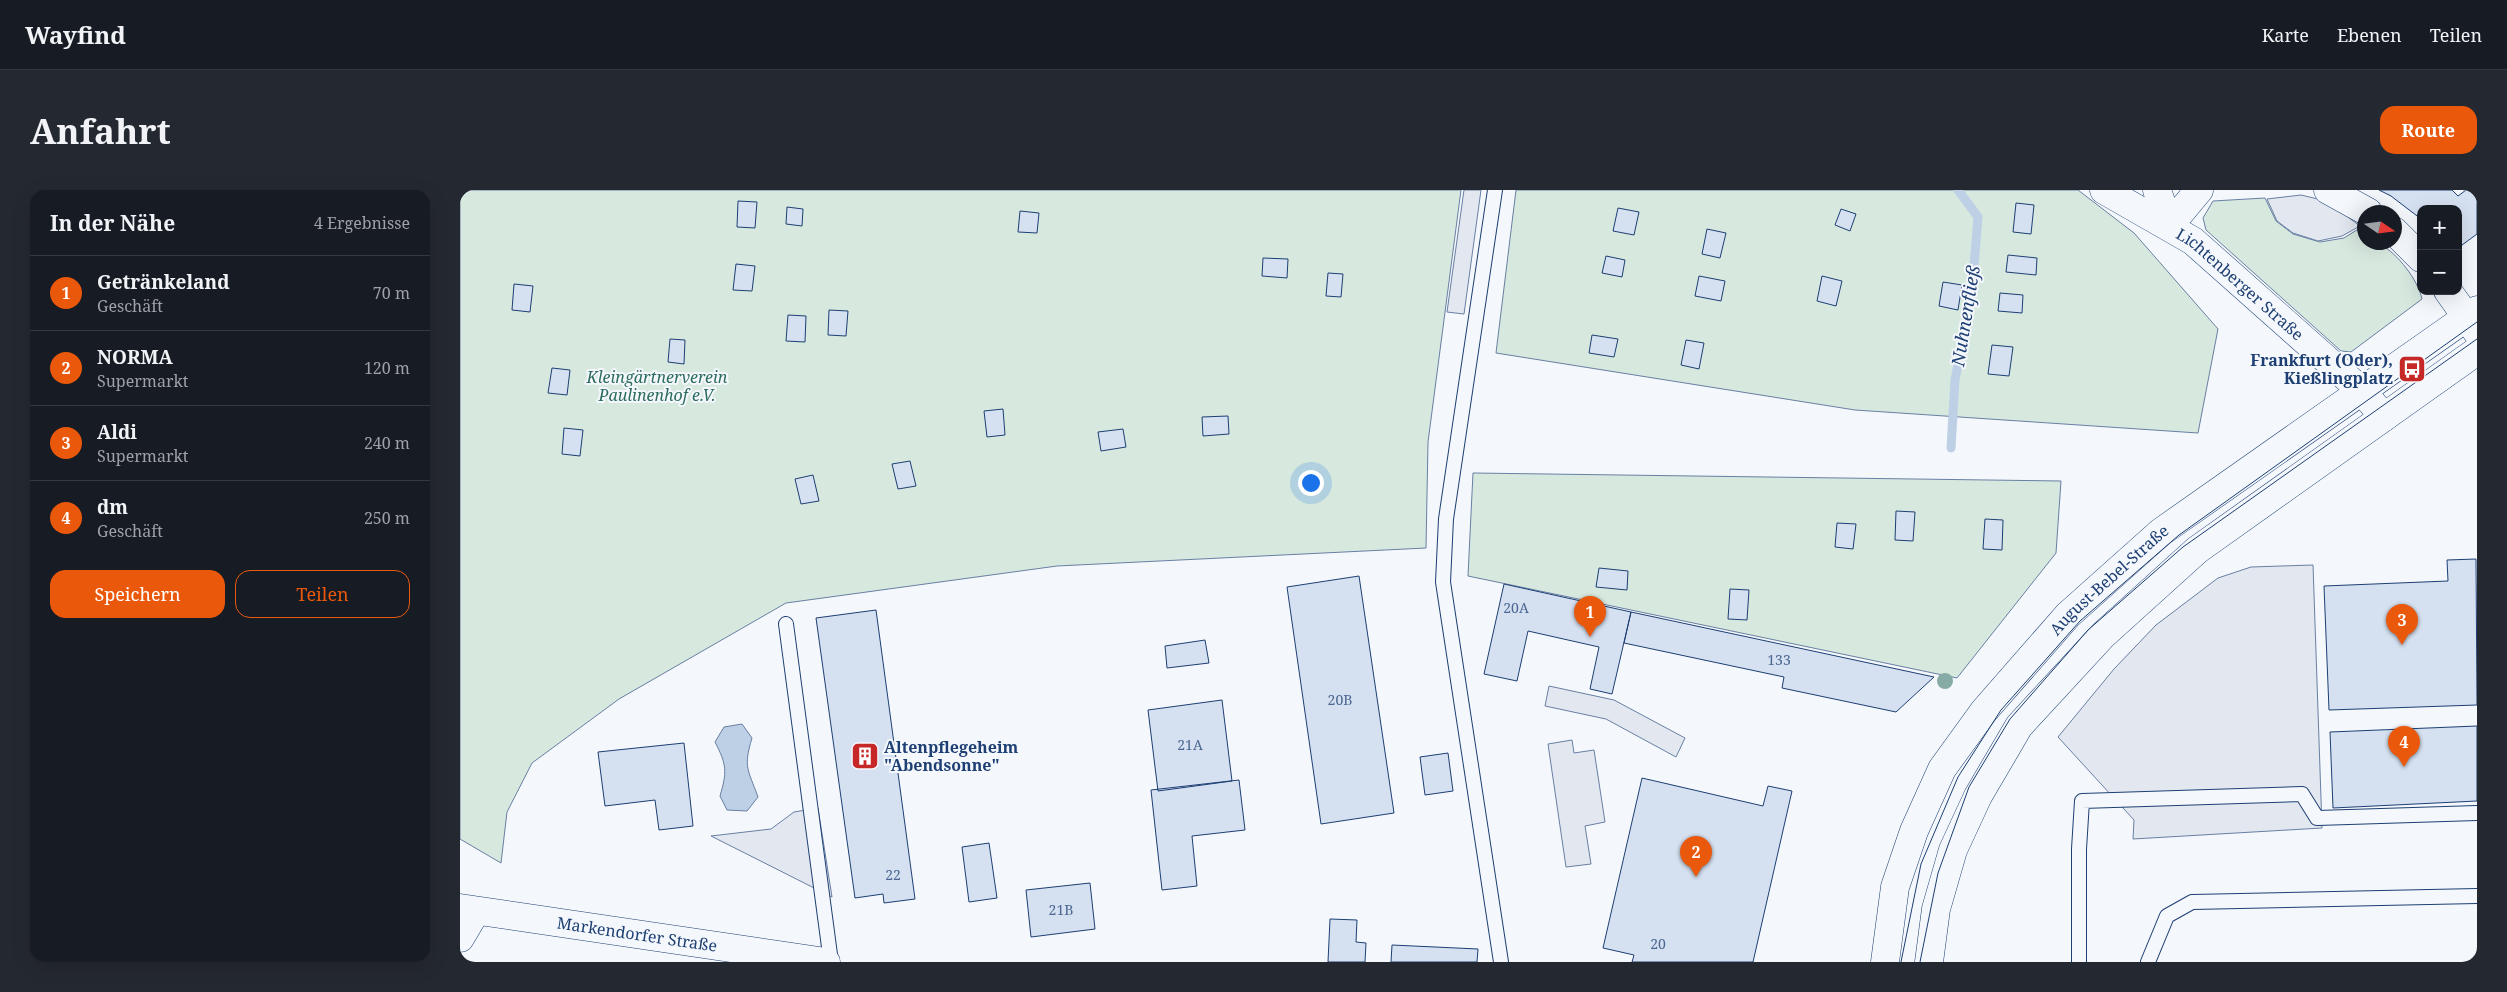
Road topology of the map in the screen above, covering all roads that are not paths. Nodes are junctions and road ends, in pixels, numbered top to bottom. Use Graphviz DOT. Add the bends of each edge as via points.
graph roads {
  1 [pos="1495,190"];
  2 [pos="2104,190"];
  3 [pos="2157,190"];
  4 [pos="2199,190"];
  5 [pos="2328,190"];
  6 [pos="2357,206"];
  7 [pos="2168,226"];
  8 [pos="2402,239"];
  9 [pos="2417,254"];
  10 [pos="2452,295"];
  11 [pos="2474,320"];
  12 [pos="2477,351"];
  13 [pos="2362,391"];
  14 [pos="2384,417"];
  15 [pos="786,624"];
  16 [pos="2477,813"];
  17 [pos="2477,896"];
  18 [pos="468,909"];
  19 [pos="460,938"];
  20 [pos="817,961"];
  21 [pos="1501,962"];
  22 [pos="1884,962"];
  23 [pos="1929,962"];
  24 [pos="2079,962"];
  25 [pos="2148,962"];
  1 -- 21 [label="lane" via="1446,520 1443,582"];
  2 -- 7 [label="street, Lichtenberger Straße"];
  3 -- 7 [label="street"];
  4 -- 7 [label="street"];
  5 -- 6 [label="street"];
  7 -- 13 [label="street, Lichtenberger Straße" via="2193,241"];
  8 -- 9 [label="street"];
  10 -- 11 [label="street"];
  11 -- 13 [label="street, August-Bebel-Straße"];
  12 -- 14 [label="street"];
  13 -- 14 [label="street, Lichtenberger Straße"];
  13 -- 22 [label="street, August-Bebel-Straße" via="2161,532 2068,615 1984,710 1942,769 1914,831 1895,887"];
  14 -- 23 [label="street" via="2197,550 2103,635 2019,726 1978,796 1953,850 1936,909"];
  15 -- 20 [label="lane"];
  16 -- 24 [label="lane" via="2317,818 2302,794 2082,801"];
  17 -- 25 [label="lane" via="2192,902 2167,916"];
  18 -- 19 [label="street, Markendorfer Straße"];
  18 -- 20 [label="street, Markendorfer Straße"];
}
